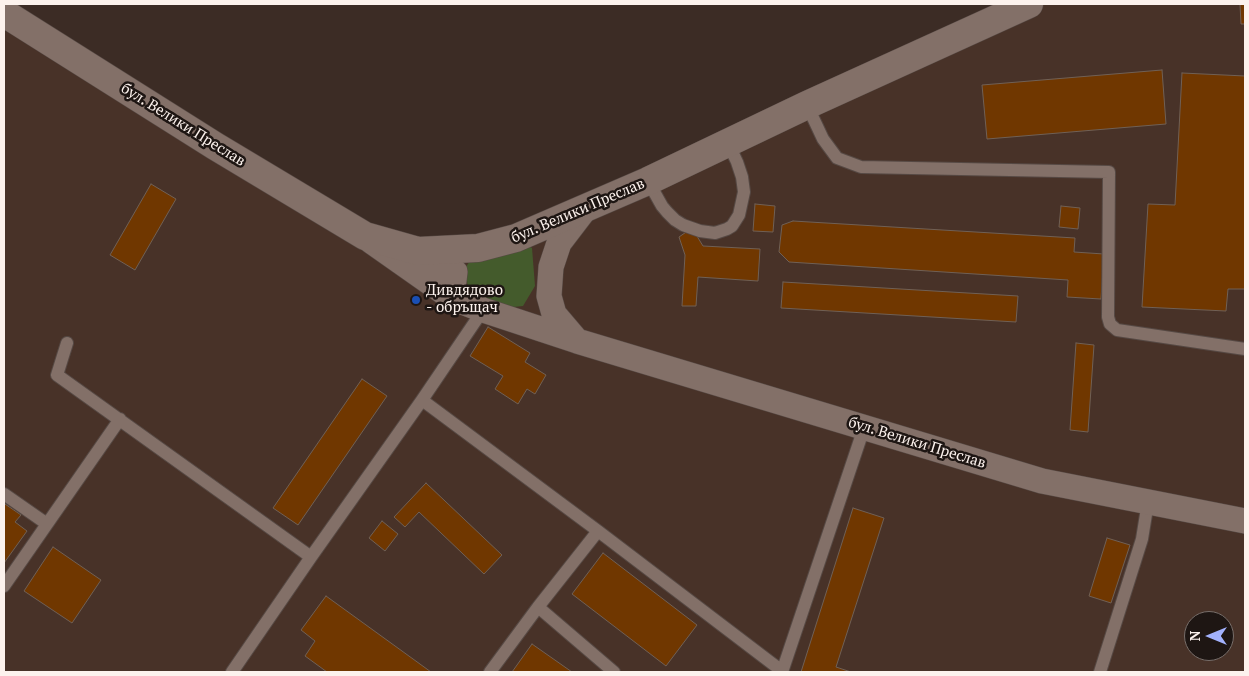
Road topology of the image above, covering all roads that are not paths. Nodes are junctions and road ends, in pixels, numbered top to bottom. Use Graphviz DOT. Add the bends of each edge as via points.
graph roads {
  1 [pos="1029,4"];
  2 [pos="4,13"];
  3 [pos="807,104"];
  4 [pos="728,143"];
  5 [pos="648,181"];
  6 [pos="584,209"];
  7 [pos="365,236"];
  8 [pos="418,251"];
  9 [pos="452,298"];
  10 [pos="483,310"];
  11 [pos="577,341"];
  12 [pos="68,343"];
  13 [pos="1245,349"];
  14 [pos="422,400"];
  15 [pos="120,419"];
  16 [pos="864,428"];
  17 [pos="4,494"];
  18 [pos="1148,502"];
  19 [pos="1245,521"];
  20 [pos="47,524"];
  21 [pos="598,531"];
  22 [pos="312,557"];
  23 [pos="4,586"];
  24 [pos="538,607"];
  25 [pos="232,672"];
  26 [pos="490,672"];
  27 [pos="614,672"];
  28 [pos="782,672"];
  29 [pos="1100,672"];
  1 -- 3 [label="main road, бул. Велики Преслав"];
  2 -- 7 [label="main road, бул. Велики Преслав"];
  3 -- 4 [label="main road, бул. Велики Преслав"];
  3 -- 13 [label="lane" via="823,139 837,158 861,167 1109,172 1110,324 1117,330"];
  4 -- 5 [label="main road, бул. Велики Преслав"];
  4 -- 5 [label="lane" via="738,162 744,192 739,215 727,229 715,233 700,231 679,222 667,212"];
  5 -- 6 [label="main road, бул. Велики Преслав"];
  6 -- 8 [label="main road, бул. Велики Преслав" via="516,238 478,248"];
  6 -- 11 [label="street" via="559,243 551,267 548,296 554,314"];
  7 -- 8 [label="main road, бул. Велики Преслав"];
  7 -- 9 [label="street, бул. Велики Преслав"];
  8 -- 9 [label="street" via="455,272"];
  9 -- 10 [label="street, бул. Велики Преслав"];
  10 -- 11 [label="street, бул. Велики Преслав"];
  10 -- 14 [label="lane"];
  11 -- 16 [label="street, бул. Велики Преслав"];
  12 -- 15 [label="lane" via="56,375"];
  14 -- 21 [label="lane"];
  14 -- 22 [label="lane"];
  15 -- 20 [label="lane"];
  15 -- 22 [label="lane"];
  16 -- 18 [label="street, бул. Велики Преслав" via="1042,481"];
  16 -- 28 [label="lane"];
  17 -- 20 [label="lane"];
  18 -- 19 [label="street, бул. Велики Преслав"];
  18 -- 29 [label="lane" via="1142,538"];
  20 -- 23 [label="lane"];
  21 -- 24 [label="lane"];
  21 -- 28 [label="lane"];
  22 -- 25 [label="lane"];
  24 -- 26 [label="lane"];
  24 -- 27 [label="lane"];
}
